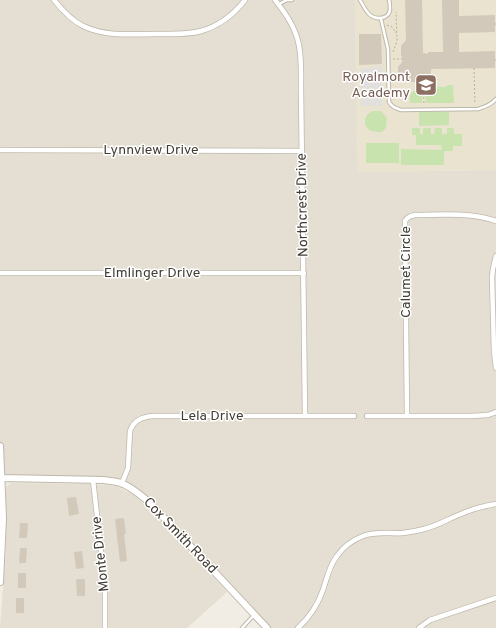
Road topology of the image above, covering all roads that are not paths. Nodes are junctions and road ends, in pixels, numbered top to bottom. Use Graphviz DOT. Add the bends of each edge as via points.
graph roads {
  1 [pos="54,0"];
  2 [pos="246,0"];
  3 [pos="275,0"];
  4 [pos="292,0"];
  5 [pos="360,0"];
  6 [pos="390,0"];
  7 [pos="278,5"];
  8 [pos="381,19"];
  9 [pos="496,99"];
  10 [pos="0,150"];
  11 [pos="302,151"];
  12 [pos="496,221"];
  13 [pos="496,256"];
  14 [pos="0,273"];
  15 [pos="304,273"];
  16 [pos="496,368"];
  17 [pos="496,412"];
  18 [pos="305,416"];
  19 [pos="354,416"];
  20 [pos="367,416"];
  21 [pos="407,416"];
  22 [pos="0,446"];
  23 [pos="1,478"];
  24 [pos="93,480"];
  25 [pos="122,483"];
  26 [pos="496,504"];
  27 [pos="0,582"];
  28 [pos="496,598"];
  29 [pos="255,614"];
  30 [pos="105,628"];
  31 [pos="242,628"];
  32 [pos="267,628"];
  33 [pos="298,628"];
  34 [pos="419,628"];
  1 -- 2 [label="street" via="70,17 84,26 104,33 120,34 177,34 202,31 234,13"];
  3 -- 7 [label="street, Northcrest Drive"];
  4 -- 7 [label="lane"];
  5 -- 8 [label="lane" via="370,15"];
  6 -- 8 [label="lane" via="390,10"];
  7 -- 11 [label="street, Northcrest Drive" via="293,28 300,55"];
  8 -- 9 [label="lane" via="388,49 391,106 401,110 478,109"];
  10 -- 11 [label="street, Lynnview Drive"];
  11 -- 15 [label="street, Northcrest Drive"];
  12 -- 21 [label="street, Calumet Circle" via="485,217 458,215 406,218"];
  13 -- 16 [label="street" via="492,277"];
  14 -- 15 [label="street, Elmlinger Drive"];
  15 -- 18 [label="street, Northcrest Drive"];
  17 -- 21 [label="street" via="471,416"];
  18 -- 19 [label="street, Lela Drive"];
  18 -- 25 [label="street, Lela Drive" via="141,418 134,423 130,431 128,468"];
  20 -- 21 [label="street"];
  22 -- 23 [label="street"];
  23 -- 24 [label="street, Cox Smith Road"];
  23 -- 27 [label="street" via="3,518"];
  24 -- 25 [label="street, Cox Smith Road"];
  24 -- 30 [label="street, Monte Drive" via="105,587"];
  25 -- 29 [label="street, Cox Smith Road" via="151,504"];
  26 -- 33 [label="street" via="477,508 424,530 372,534 349,544 333,562 320,598"];
  28 -- 34 [label="street" via="430,620"];
  29 -- 31 [label="lane"];
  29 -- 32 [label="street, Cox Smith Road"];
}
